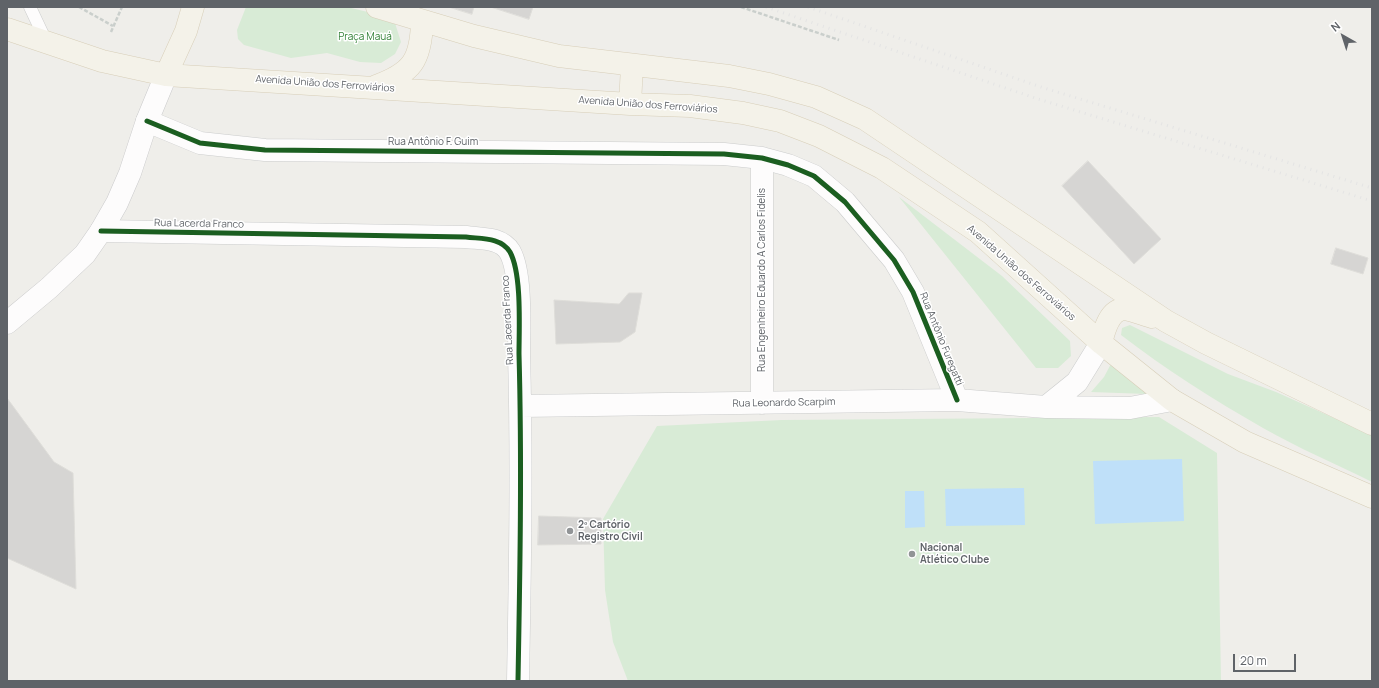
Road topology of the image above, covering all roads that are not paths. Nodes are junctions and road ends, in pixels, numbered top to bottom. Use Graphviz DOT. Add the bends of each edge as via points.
graph roads {
  1 [pos="30,7"];
  2 [pos="193,7"];
  3 [pos="377,7"];
  4 [pos="422,22"];
  5 [pos="7,29"];
  6 [pos="46,41"];
  7 [pos="632,66"];
  8 [pos="166,74"];
  9 [pos="373,87"];
  10 [pos="630,104"];
  11 [pos="147,121"];
  12 [pos="724,154"];
  13 [pos="762,158"];
  14 [pos="101,231"];
  15 [pos="9,319"];
  16 [pos="1166,321"];
  17 [pos="1101,343"];
  18 [pos="957,400"];
  19 [pos="1172,400"];
  20 [pos="762,403"];
  21 [pos="520,406"];
  22 [pos="1046,407"];
  23 [pos="1372,424"];
  24 [pos="1370,498"];
  25 [pos="518,681"];
  1 -- 6 [label="lane"];
  2 -- 8 [label="main road" via="186,31"];
  3 -- 4 [label="main road"];
  4 -- 7 [label="main road" via="559,56"];
  4 -- 9 [label="main road" via="421,43 416,60 400,76"];
  5 -- 6 [label="main road, Avenida União dos Ferroviários"];
  6 -- 8 [label="main road, Avenida União dos Ferroviários" via="102,61"];
  7 -- 10 [label="main road"];
  7 -- 16 [label="main road" via="729,76 769,84 816,97 865,119"];
  8 -- 9 [label="main road, Avenida União dos Ferroviários"];
  8 -- 11 [label="street"];
  9 -- 10 [label="main road, Avenida União dos Ferroviários"];
  10 -- 17 [label="main road, Avenida União dos Ferroviários" via="690,106 743,113 780,121 819,136 882,168 978,232"];
  11 -- 12 [label="street, Rua Antônio F. Guim" via="200,143 265,150"];
  11 -- 14 [label="street" via="130,173"];
  12 -- 13 [label="street, Rua Antônio Furegatti"];
  13 -- 18 [label="street, Rua Antônio Furegatti" via="814,176 845,202 894,260 913,292"];
  13 -- 20 [label="street, Rua Engenheiro Eduardo A Carlos Fidelis"];
  14 -- 15 [label="street" via="85,254 49,288"];
  14 -- 21 [label="street, Rua Lacerda Franco" via="466,237 496,240 509,251 515,270"];
  16 -- 17 [label="main road" via="1124,309 1115,313 1109,320"];
  16 -- 23 [label="main road"];
  17 -- 19 [label="main road, Avenida União dos Ferroviários"];
  17 -- 22 [label="street" via="1077,382"];
  18 -- 20 [label="street, Rua Leonardo Scarpim"];
  18 -- 22 [label="street, Rua Leonardo Scarpim"];
  19 -- 22 [label="street, Rua Leonardo Scarpim" via="1130,408"];
  19 -- 24 [label="main road, Avenida União dos Ferroviários" via="1245,442"];
  20 -- 21 [label="street, Rua Leonardo Scarpim"];
  21 -- 25 [label="street, Rua Lacerda Franco"];
}
